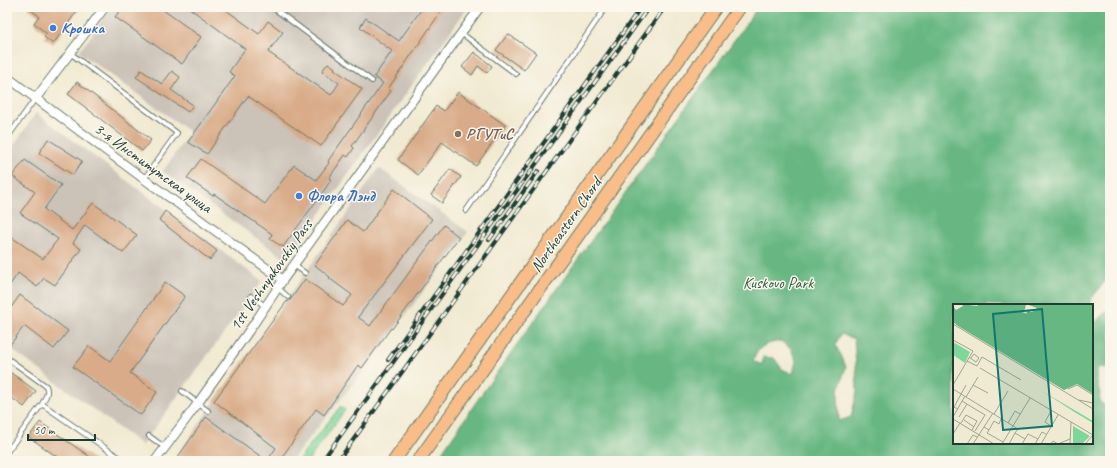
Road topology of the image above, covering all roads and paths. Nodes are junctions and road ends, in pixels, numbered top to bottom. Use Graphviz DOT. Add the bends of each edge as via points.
graph roads {
  1 [pos="105,7"];
  2 [pos="272,7"];
  3 [pos="480,7"];
  4 [pos="606,7"];
  5 [pos="716,7"];
  6 [pos="740,7"];
  7 [pos="461,33"];
  8 [pos="70,53"];
  9 [pos="516,74"];
  10 [pos="7,77"];
  11 [pos="372,80"];
  12 [pos="36,98"];
  13 [pos="7,138"];
  14 [pos="144,179"];
  15 [pos="466,211"];
  16 [pos="294,265"];
  17 [pos="305,273"];
  18 [pos="283,280"];
  19 [pos="278,288"];
  20 [pos="251,296"];
  21 [pos="288,297"];
  22 [pos="266,306"];
  23 [pos="7,358"];
  24 [pos="182,391"];
  25 [pos="198,403"];
  26 [pos="42,404"];
  27 [pos="208,411"];
  28 [pos="149,436"];
  29 [pos="164,447"];
  30 [pos="7,452"];
  31 [pos="124,461"];
  32 [pos="155,461"];
  33 [pos="394,461"];
  34 [pos="418,461"];
  1 -- 8 [label="street"];
  2 -- 11 [label="lane"];
  3 -- 7 [label="street, 1st Veshnyakovskiy Pass"];
  4 -- 15 [label="lane"];
  5 -- 33 [label="main road, Northeastern Chord"];
  6 -- 34 [label="main road, Northeastern Chord"];
  7 -- 9 [label="lane"];
  7 -- 16 [label="street, 1st Veshnyakovskiy Pass"];
  8 -- 12 [label="street"];
  8 -- 14 [label="lane" via="178,133"];
  10 -- 12 [label="street, 3-я Институтская улица"];
  12 -- 13 [label="lane"];
  12 -- 14 [label="street, 3-я Институтская улица"];
  14 -- 18 [label="street, 3-я Институтская улица"];
  16 -- 17 [label="lane"];
  16 -- 18 [label="street, 1st Veshnyakovskiy Pass"];
  18 -- 19 [label="street, 1st Veshnyakovskiy Pass"];
  19 -- 21 [label="lane"];
  19 -- 22 [label="street, 1st Veshnyakovskiy Pass"];
  20 -- 22 [label="lane"];
  22 -- 25 [label="street, 1st Veshnyakovskiy Pass"];
  23 -- 26 [label="lane" via="46,386 48,389"];
  24 -- 25 [label="lane"];
  25 -- 27 [label="lane"];
  25 -- 29 [label="street, 1st Veshnyakovskiy Pass"];
  26 -- 30 [label="lane"];
  26 -- 31 [label="lane"];
  28 -- 29 [label="lane"];
  29 -- 32 [label="street, 1st Veshnyakovskiy Pass"];
}
